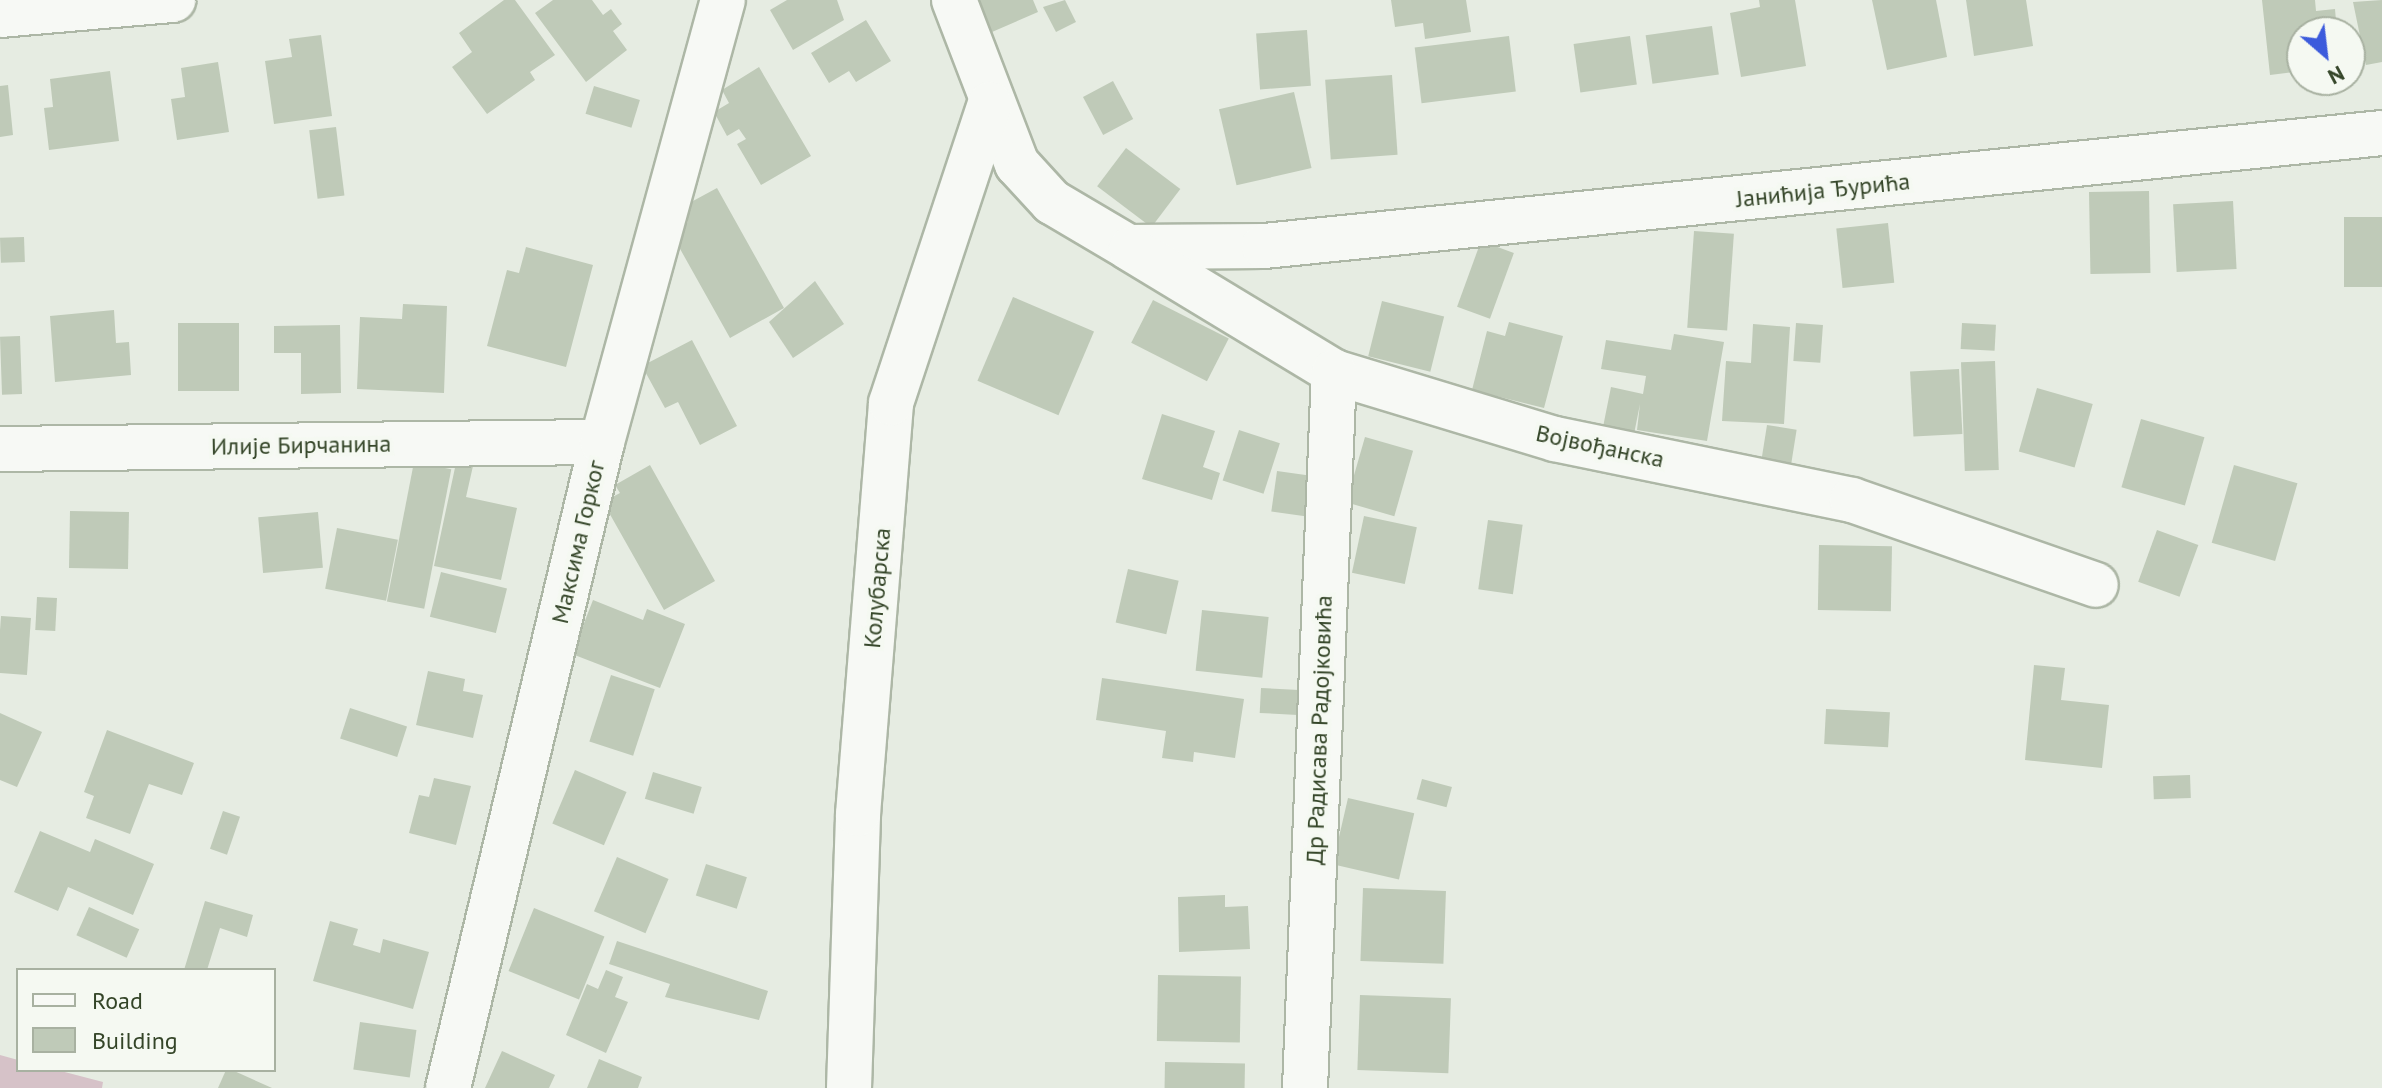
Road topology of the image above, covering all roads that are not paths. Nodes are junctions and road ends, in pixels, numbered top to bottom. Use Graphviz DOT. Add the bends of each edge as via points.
graph roads {
  1 [pos="173,0"];
  2 [pos="723,0"];
  3 [pos="954,0"];
  4 [pos="0,15"];
  5 [pos="990,104"];
  6 [pos="2382,133"];
  7 [pos="1264,246"];
  8 [pos="1128,247"];
  9 [pos="1249,324"];
  10 [pos="1334,372"];
  11 [pos="602,442"];
  12 [pos="0,449"];
  13 [pos="2096,585"];
  14 [pos="448,1088"];
  15 [pos="849,1088"];
  16 [pos="1305,1088"];
  1 -- 4 [label="street"];
  2 -- 11 [label="street, Максима Горког"];
  3 -- 5 [label="street"];
  5 -- 8 [label="street" via="1017,164 1052,202"];
  5 -- 15 [label="street, Колубарска" via="891,403 858,814"];
  6 -- 7 [label="street, Јанићија Ђурића"];
  7 -- 8 [label="street, Јанићија Ђурића"];
  7 -- 9 [label="street" via="1234,272 1232,296"];
  8 -- 9 [label="street, Војвођанска"];
  9 -- 10 [label="street, Војвођанска"];
  10 -- 13 [label="street, Војвођанска" via="1555,439 1852,500"];
  10 -- 16 [label="street, Др Радисава Радојковића"];
  11 -- 12 [label="street, Илије Бирчанина"];
  11 -- 14 [label="street, Максима Горког"];
}
